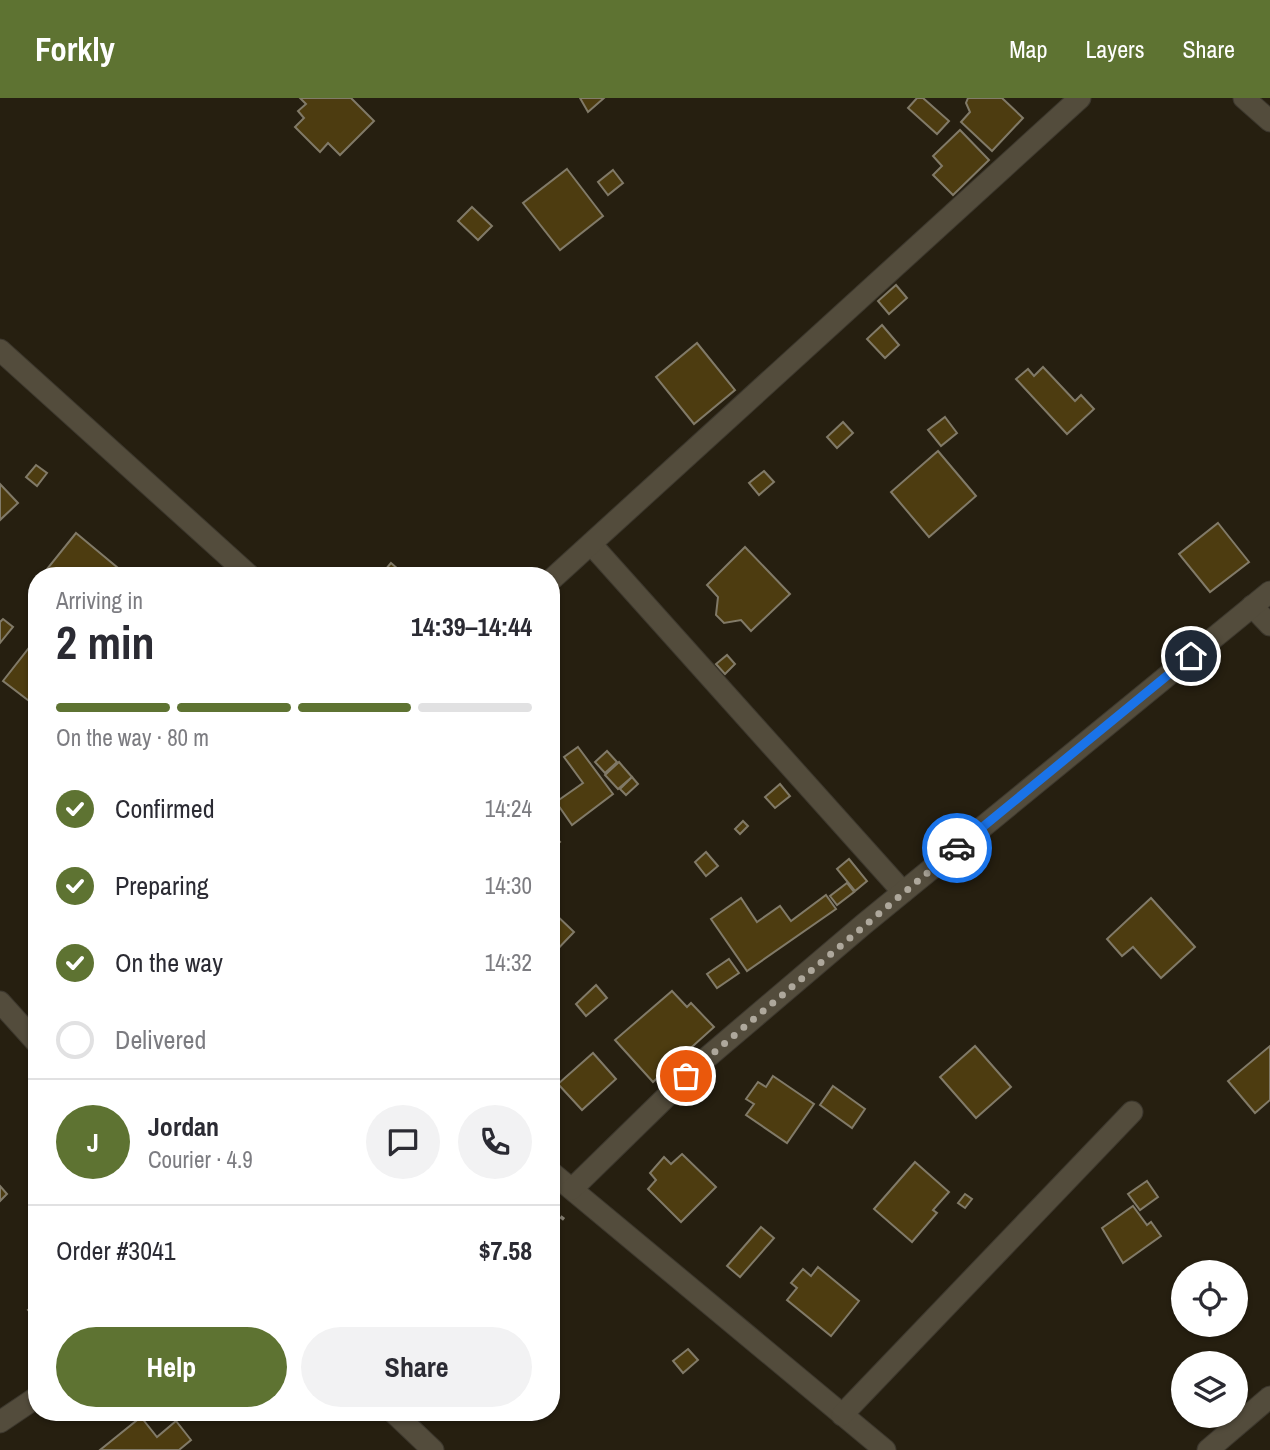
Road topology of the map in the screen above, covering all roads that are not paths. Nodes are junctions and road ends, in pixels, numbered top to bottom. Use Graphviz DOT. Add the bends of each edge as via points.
graph roads {
  1 [pos="1080,98"];
  2 [pos="1244,98"];
  3 [pos="1270,121"];
  4 [pos="0,350"];
  5 [pos="591,544"];
  6 [pos="240,567"];
  7 [pos="560,572"];
  8 [pos="1270,592"];
  9 [pos="1252,606"];
  10 [pos="1270,625"];
  11 [pos="902,892"];
  12 [pos="0,1002"];
  13 [pos="28,1033"];
  14 [pos="1132,1112"];
  15 [pos="560,1179"];
  16 [pos="572,1189"];
  17 [pos="1270,1397"];
  18 [pos="28,1403"];
  19 [pos="842,1415"];
  20 [pos="402,1421"];
  21 [pos="0,1422"];
  22 [pos="430,1449"];
  23 [pos="885,1450"];
  24 [pos="1208,1450"];
  1 -- 5 [label="street"];
  2 -- 3 [label="street"];
  4 -- 6 [label="street"];
  5 -- 7 [label="street"];
  5 -- 11 [label="street"];
  8 -- 9 [label="street"];
  9 -- 10 [label="street"];
  9 -- 11 [label="street"];
  11 -- 16 [label="street" via="703,1060"];
  12 -- 13 [label="street"];
  14 -- 19 [label="street"];
  15 -- 16 [label="street"];
  16 -- 19 [label="street"];
  17 -- 24 [label="street"];
  18 -- 21 [label="street"];
  19 -- 23 [label="street"];
  20 -- 22 [label="street"];
}
